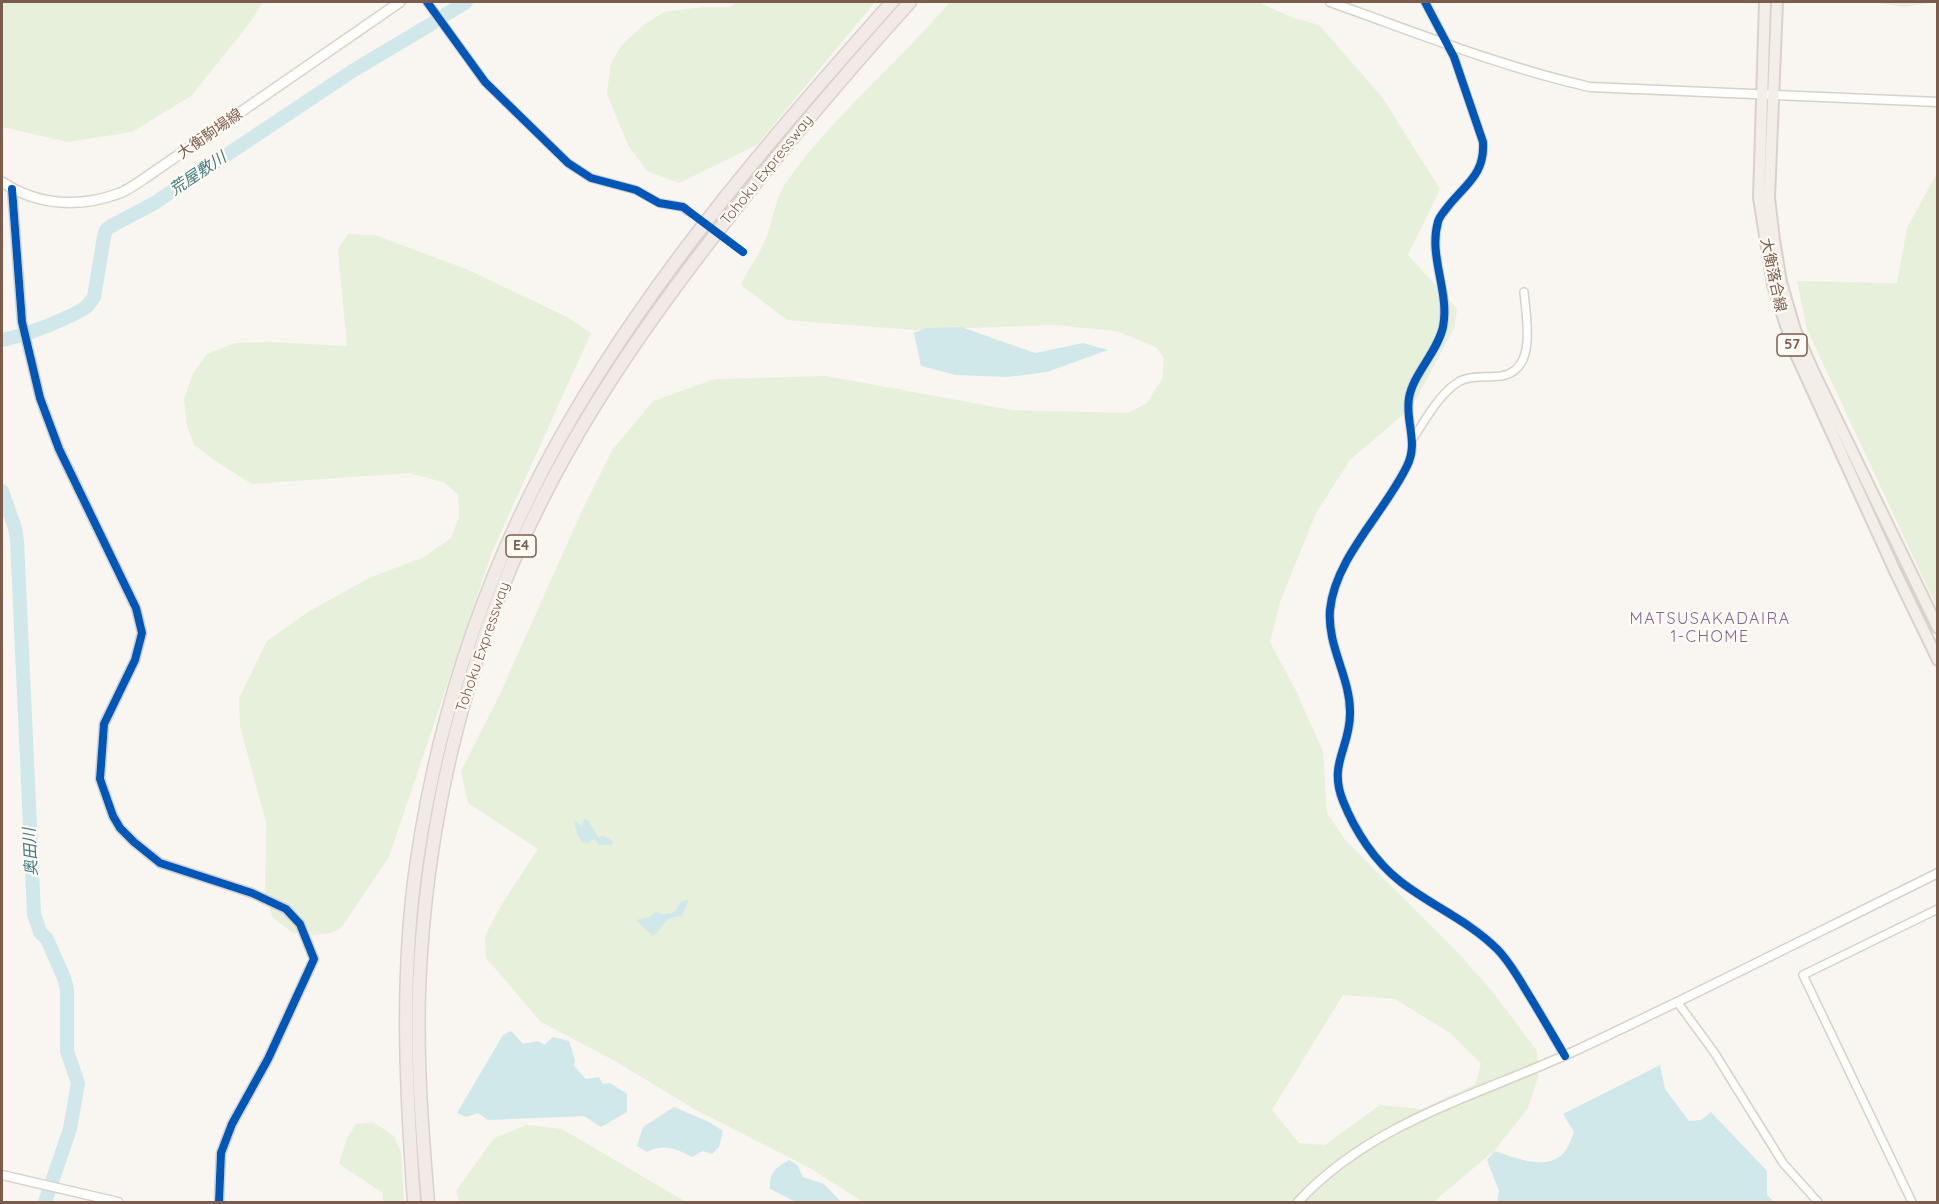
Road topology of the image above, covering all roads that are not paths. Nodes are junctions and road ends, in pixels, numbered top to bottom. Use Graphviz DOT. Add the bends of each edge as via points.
graph roads {
  1 [pos="400,2"];
  2 [pos="427,2"];
  3 [pos="885,2"];
  4 [pos="892,2"];
  5 [pos="910,2"];
  6 [pos="1330,2"];
  7 [pos="1425,2"];
  8 [pos="1765,2"];
  9 [pos="1777,2"];
  10 [pos="1447,44"];
  11 [pos="847,51"];
  12 [pos="1762,95"];
  13 [pos="1774,96"];
  14 [pos="1938,102"];
  15 [pos="2,182"];
  16 [pos="12,189"];
  17 [pos="687,210"];
  18 [pos="1524,292"];
  19 [pos="1413,438"];
  20 [pos="1938,628"];
  21 [pos="1938,660"];
  22 [pos="1938,873"];
  23 [pos="1938,909"];
  24 [pos="1678,1003"];
  25 [pos="1565,1056"];
  26 [pos="2,1174"];
  27 [pos="118,1203"];
  28 [pos="219,1203"];
  29 [pos="414,1203"];
  30 [pos="428,1203"];
  31 [pos="1298,1203"];
  32 [pos="1818,1203"];
  33 [pos="1912,1203"];
  1 -- 16 [label="main road, 大衡駒場線" via="122,192 92,201 64,203 36,199"];
  2 -- 17 [label="street" via="485,82 568,163 591,178"];
  3 -- 11 [label="highway"];
  4 -- 11 [label="highway, Tohoku Expressway / E4"];
  5 -- 30 [label="highway, Tohoku Expressway / E4" via="766,170 636,340 583,424 511,567 460,711 430,863 420,954 419,1035"];
  6 -- 10 [label="street"];
  7 -- 10 [label="street"];
  8 -- 12 [label="main road, 大衡落合線 / 57"];
  9 -- 13 [label="main road, 大衡落合線 / 57"];
  10 -- 12 [label="street" via="1590,87"];
  10 -- 19 [label="street" via="1483,142 1483,155 1467,188 1438,219 1436,249 1443,326 1409,397"];
  11 -- 29 [label="highway, Tohoku Expressway / E4" via="681,256 596,378 522,512 470,638 432,770 412,904 405,1036"];
  12 -- 13 [label="street"];
  12 -- 21 [label="main road, 大衡落合線 / 57" via="1760,198 1773,285 1788,335"];
  13 -- 14 [label="street"];
  13 -- 20 [label="main road, 大衡落合線 / 57" via="1769,198 1781,282 1815,375"];
  15 -- 16 [label="main road, 大衡駒場線"];
  16 -- 28 [label="street" via="22,322 40,398 59,449 136,608 142,633 135,660 104,724 100,779 113,816 134,842 160,862 252,893 286,909 300,924 314,958 268,1059 232,1124 221,1153"];
  18 -- 19 [label="street" via="1528,350 1521,362 1503,376 1461,381 1442,397"];
  19 -- 25 [label="street" via="1407,466 1349,558 1330,609 1334,646 1351,710 1337,770 1338,783 1372,853 1402,883 1475,929 1498,950"];
  22 -- 24 [label="street"];
  23 -- 33 [label="street" via="1803,975"];
  24 -- 25 [label="street"];
  24 -- 32 [label="street" via="1714,1052 1783,1163"];
  25 -- 31 [label="street" via="1379,1137 1347,1158"];
  26 -- 27 [label="street"];
}
